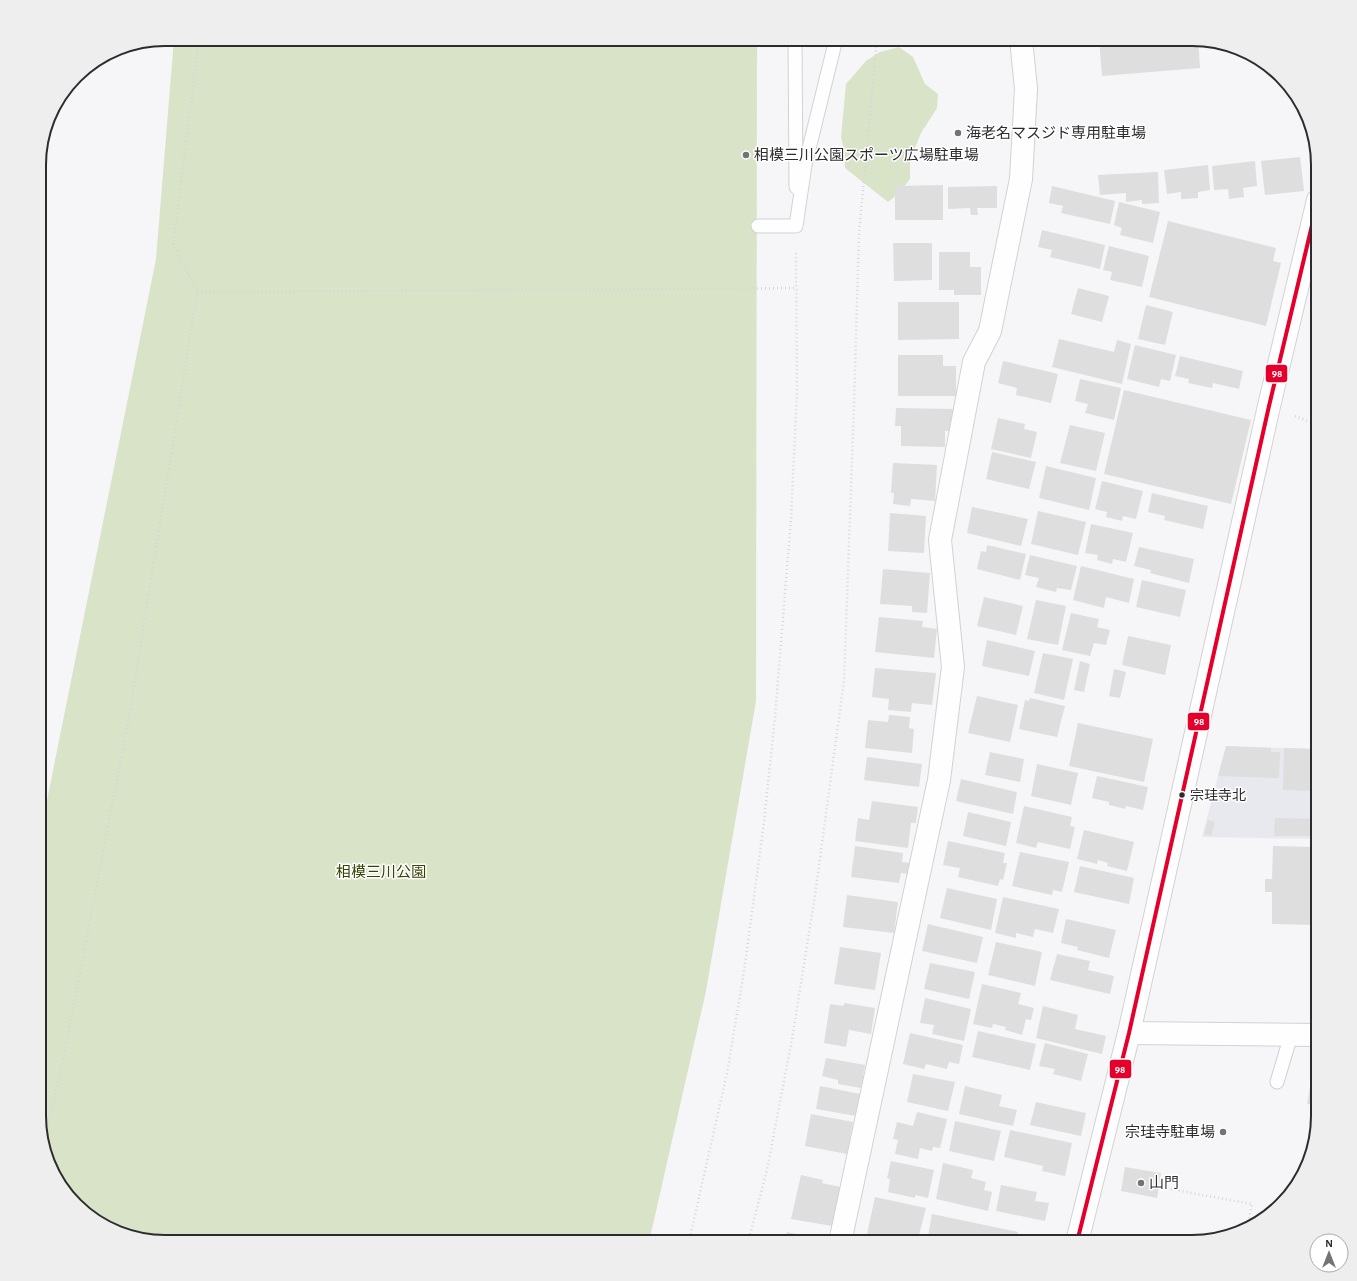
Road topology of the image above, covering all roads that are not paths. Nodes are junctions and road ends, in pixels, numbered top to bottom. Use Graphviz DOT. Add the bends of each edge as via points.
graph roads {
  1 [pos="795,46"];
  2 [pos="834,46"];
  3 [pos="1022,46"];
  4 [pos="758,226"];
  5 [pos="796,226"];
  6 [pos="1311,229"];
  7 [pos="1130,1032"];
  8 [pos="1291,1035"];
  9 [pos="1311,1035"];
  10 [pos="1277,1082"];
  11 [pos="842,1235"];
  12 [pos="1079,1235"];
  1 -- 5 [label="lane"];
  2 -- 5 [label="lane" via="805,166"];
  3 -- 11 [label="street" via="1026,89 1020,179 990,331 974,362 940,540 953,667 939,780"];
  4 -- 5 [label="lane"];
  6 -- 7 [label="street" via="1269,406"];
  7 -- 8 [label="street"];
  7 -- 12 [label="street"];
  8 -- 9 [label="street"];
  8 -- 10 [label="lane"];
}
